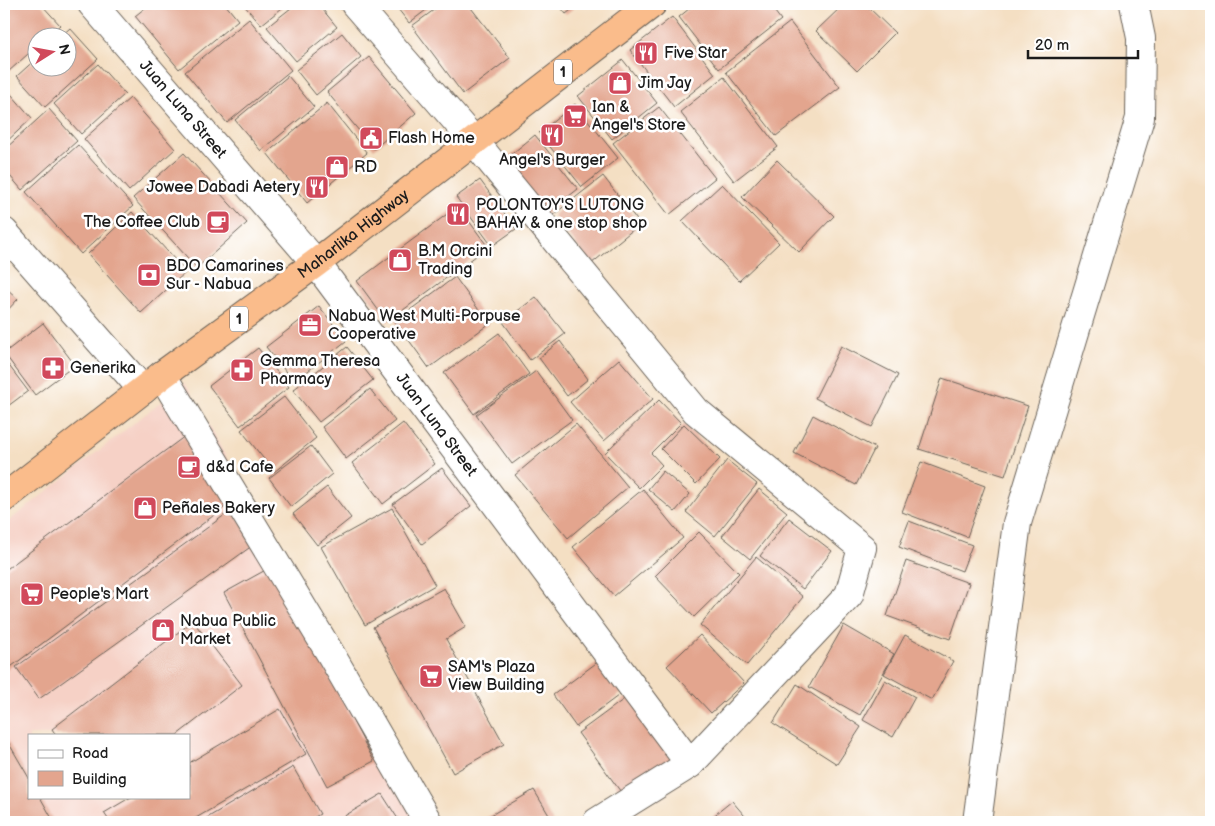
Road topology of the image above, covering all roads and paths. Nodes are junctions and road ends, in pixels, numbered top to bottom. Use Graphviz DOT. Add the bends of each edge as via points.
graph roads {
  1 [pos="92,4"];
  2 [pos="355,4"];
  3 [pos="652,4"];
  4 [pos="1134,4"];
  5 [pos="474,141"];
  6 [pos="4,232"];
  7 [pos="316,263"];
  8 [pos="153,383"];
  9 [pos="4,498"];
  10 [pos="690,764"];
  11 [pos="428,822"];
  12 [pos="597,822"];
  13 [pos="977,822"];
  1 -- 7 [label="street, Juan Luna Street"];
  2 -- 5 [label="street"];
  3 -- 5 [label="highway, Maharlika Highway / 1"];
  4 -- 13 [label="street" via="1141,38 1140,118 1017,523"];
  5 -- 7 [label="highway, Maharlika Highway / 1"];
  5 -- 10 [label="street" via="696,411 862,548 850,595"];
  6 -- 8 [label="street"];
  7 -- 8 [label="highway, Maharlika Highway / 1"];
  7 -- 10 [label="street, Juan Luna Street"];
  8 -- 9 [label="highway, Maharlika Highway / 1"];
  8 -- 11 [label="street" via="314,627"];
  10 -- 12 [label="street"];
}
